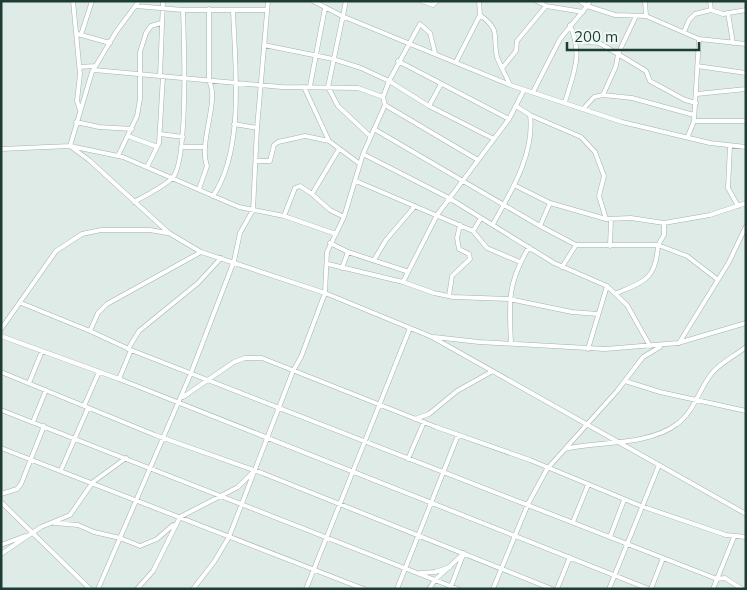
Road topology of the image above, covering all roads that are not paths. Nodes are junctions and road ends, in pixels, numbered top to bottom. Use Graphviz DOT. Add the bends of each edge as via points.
graph roads {
  1 [pos="73,1"];
  2 [pos="92,1"];
  3 [pos="139,1"];
  4 [pos="163,1"];
  5 [pos="268,1"];
  6 [pos="313,1"];
  7 [pos="346,1"];
  8 [pos="422,1"];
  9 [pos="437,1"];
  10 [pos="479,1"];
  11 [pos="537,1"];
  12 [pos="580,1"];
  13 [pos="590,1"];
  14 [pos="645,1"];
  15 [pos="710,1"];
  16 [pos="136,6"];
  17 [pos="546,6"];
  18 [pos="587,6"];
  19 [pos="162,8"];
  20 [pos="325,8"];
  21 [pos="209,9"];
  22 [pos="183,10"];
  23 [pos="233,10"];
  24 [pos="267,10"];
  25 [pos="711,10"];
  26 [pos="746,10"];
  27 [pos="582,12"];
  28 [pos="728,13"];
  29 [pos="480,15"];
  30 [pos="342,16"];
  31 [pos="636,16"];
  32 [pos="646,16"];
  33 [pos="161,22"];
  34 [pos="570,25"];
  35 [pos="684,32"];
  36 [pos="79,34"];
  37 [pos="699,39"];
  38 [pos="577,41"];
  39 [pos="409,42"];
  40 [pos="733,42"];
  41 [pos="110,43"];
  42 [pos="746,44"];
  43 [pos="264,45"];
  44 [pos="434,53"];
  45 [pos="618,54"];
  46 [pos="315,56"];
  47 [pos="333,59"];
  48 [pos="398,61"];
  49 [pos="456,62"];
  50 [pos="79,66"];
  51 [pos="697,66"];
  52 [pos="503,67"];
  53 [pos="95,68"];
  54 [pos="746,73"];
  55 [pos="140,75"];
  56 [pos="161,76"];
  57 [pos="183,80"];
  58 [pos="209,81"];
  59 [pos="389,81"];
  60 [pos="234,82"];
  61 [pos="260,84"];
  62 [pos="441,84"];
  63 [pos="510,85"];
  64 [pos="310,86"];
  65 [pos="304,87"];
  66 [pos="328,87"];
  67 [pos="746,89"];
  68 [pos="524,90"];
  69 [pos="532,92"];
  70 [pos="697,94"];
  71 [pos="603,95"];
  72 [pos="383,97"];
  73 [pos="565,102"];
  74 [pos="696,103"];
  75 [pos="385,104"];
  76 [pos="429,106"];
  77 [pos="516,106"];
  78 [pos="584,108"];
  79 [pos="80,110"];
  80 [pos="694,114"];
  81 [pos="530,115"];
  82 [pos="509,119"];
  83 [pos="694,121"];
  84 [pos="746,121"];
  85 [pos="76,122"];
  86 [pos="234,124"];
  87 [pos="257,128"];
  88 [pos="132,129"];
  89 [pos="374,129"];
  90 [pos="160,134"];
  91 [pos="128,136"];
  92 [pos="370,136"];
  93 [pos="688,136"];
  94 [pos="183,137"];
  95 [pos="494,139"];
  96 [pos="328,141"];
  97 [pos="70,146"];
  98 [pos="155,146"];
  99 [pos="730,146"];
  100 [pos="181,147"];
  101 [pos="204,147"];
  102 [pos="746,147"];
  103 [pos="1,149"];
  104 [pos="339,149"];
  105 [pos="363,154"];
  106 [pos="118,156"];
  107 [pos="478,160"];
  108 [pos="256,161"];
  109 [pos="360,164"];
  110 [pos="146,167"];
  111 [pos="173,178"];
  112 [pos="461,180"];
  113 [pos="356,181"];
  114 [pos="514,184"];
  115 [pos="199,189"];
  116 [pos="312,194"];
  117 [pos="213,196"];
  118 [pos="449,198"];
  119 [pos="134,202"];
  120 [pos="550,203"];
  121 [pos="746,203"];
  122 [pos="415,206"];
  123 [pos="503,206"];
  124 [pos="738,206"];
  125 [pos="253,210"];
  126 [pos="437,215"];
  127 [pos="284,216"];
  128 [pos="344,217"];
  129 [pos="481,218"];
  130 [pos="609,219"];
  131 [pos="664,223"];
  132 [pos="493,224"];
  133 [pos="460,225"];
  134 [pos="540,226"];
  135 [pos="746,226"];
  136 [pos="473,231"];
  137 [pos="169,233"];
  138 [pos="336,234"];
  139 [pos="330,243"];
  140 [pos="576,245"];
  141 [pos="658,245"];
  142 [pos="610,246"];
  143 [pos="529,247"];
  144 [pos="201,252"];
  145 [pos="348,252"];
  146 [pos="221,258"];
  147 [pos="374,260"];
  148 [pos="234,261"];
  149 [pos="520,262"];
  150 [pos="328,264"];
  151 [pos="562,267"];
  152 [pos="342,268"];
  153 [pos="406,271"];
  154 [pos="717,279"];
  155 [pos="402,282"];
  156 [pos="607,286"];
  157 [pos="326,293"];
  158 [pos="617,293"];
  159 [pos="449,296"];
  160 [pos="509,299"];
  161 [pos="21,303"];
  162 [pos="598,314"];
  163 [pos="746,323"];
  164 [pos="410,328"];
  165 [pos="1,330"];
  166 [pos="90,331"];
  167 [pos="1,336"];
  168 [pos="432,336"];
  169 [pos="511,343"];
  170 [pos="678,343"];
  171 [pos="650,346"];
  172 [pos="662,346"];
  173 [pos="746,348"];
  174 [pos="588,349"];
  175 [pos="129,350"];
  176 [pos="42,351"];
  177 [pos="293,371"];
  178 [pos="1,372"];
  179 [pos="99,372"];
  180 [pos="491,372"];
  181 [pos="191,373"];
  182 [pos="119,379"];
  183 [pos="207,380"];
  184 [pos="625,381"];
  185 [pos="29,383"];
  186 [pos="46,390"];
  187 [pos="696,400"];
  188 [pos="179,402"];
  189 [pos="380,405"];
  190 [pos="86,407"];
  191 [pos="278,408"];
  192 [pos="1,410"];
  193 [pos="746,411"];
  194 [pos="414,418"];
  195 [pos="32,422"];
  196 [pos="424,422"];
  197 [pos="585,425"];
  198 [pos="44,426"];
  199 [pos="458,435"];
  200 [pos="74,438"];
  201 [pos="163,438"];
  202 [pos="267,438"];
  203 [pos="366,442"];
  204 [pos="618,443"];
  205 [pos="1,448"];
  206 [pos="565,449"];
  207 [pos="30,458"];
  208 [pos="126,458"];
  209 [pos="408,459"];
  210 [pos="659,465"];
  211 [pos="151,468"];
  212 [pos="547,469"];
  213 [pos="61,470"];
  214 [pos="254,470"];
  215 [pos="354,472"];
  216 [pos="443,473"];
  217 [pos="93,482"];
  218 [pos="588,485"];
  219 [pos="1,494"];
  220 [pos="220,495"];
  221 [pos="137,499"];
  222 [pos="624,500"];
  223 [pos="1,502"];
  224 [pos="241,503"];
  225 [pos="431,503"];
  226 [pos="528,504"];
  227 [pos="341,505"];
  228 [pos="642,506"];
  229 [pos="746,514"];
  230 [pos="180,517"];
  231 [pos="573,522"];
  232 [pos="49,523"];
  233 [pos="33,533"];
  234 [pos="418,535"];
  235 [pos="514,536"];
  236 [pos="229,537"];
  237 [pos="328,537"];
  238 [pos="610,537"];
  239 [pos="734,537"];
  240 [pos="746,537"];
  241 [pos="120,538"];
  242 [pos="627,544"];
  243 [pos="1,545"];
  244 [pos="464,553"];
  245 [pos="1,554"];
  246 [pos="570,557"];
  247 [pos="663,558"];
  248 [pos="452,566"];
  249 [pos="405,568"];
  250 [pos="502,568"];
  251 [pos="315,570"];
  252 [pos="418,573"];
  253 [pos="614,575"];
  254 [pos="717,579"];
  255 [pos="435,580"];
  256 [pos="450,587"];
  257 [pos="90,589"];
  258 [pos="98,589"];
  259 [pos="137,589"];
  260 [pos="193,589"];
  261 [pos="306,589"];
  262 [pos="364,589"];
  263 [pos="397,589"];
  264 [pos="429,589"];
  265 [pos="458,589"];
  266 [pos="493,589"];
  267 [pos="552,589"];
  268 [pos="557,589"];
  269 [pos="609,589"];
  270 [pos="650,589"];
  271 [pos="713,589"];
  272 [pos="742,589"];
  1 -- 36 [label="street"];
  2 -- 36 [label="street"];
  3 -- 16 [label="street"];
  4 -- 19 [label="street"];
  5 -- 24 [label="street"];
  6 -- 20 [label="street"];
  7 -- 30 [label="street"];
  8 -- 9 [label="street" via="433,5"];
  10 -- 29 [label="street"];
  11 -- 17 [label="street"];
  12 -- 18 [label="street"];
  13 -- 18 [label="street"];
  14 -- 32 [label="street"];
  15 -- 25 [label="street"];
  16 -- 19 [label="street"];
  16 -- 41 [label="street"];
  17 -- 27 [label="street"];
  17 -- 52 [label="street" via="517,41 515,52"];
  18 -- 27 [label="street"];
  18 -- 31 [label="street" via="615,15"];
  19 -- 22 [label="street"];
  19 -- 33 [label="street"];
  20 -- 30 [label="street"];
  20 -- 46 [label="street"];
  21 -- 22 [label="street"];
  21 -- 23 [label="street"];
  21 -- 58 [label="street"];
  22 -- 57 [label="street"];
  23 -- 24 [label="street"];
  23 -- 60 [label="street"];
  24 -- 43 [label="street"];
  25 -- 28 [label="street" via="719,14"];
  25 -- 35 [label="street" via="691,16"];
  26 -- 28 [label="street"];
  27 -- 34 [label="street"];
  28 -- 40 [label="street"];
  29 -- 49 [label="street"];
  29 -- 52 [label="street" via="494,30 497,58"];
  30 -- 39 [label="street"];
  30 -- 47 [label="street"];
  31 -- 32 [label="street"];
  31 -- 45 [label="street"];
  32 -- 35 [label="street"];
  33 -- 55 [label="street" via="155,23 146,33 140,52"];
  33 -- 56 [label="street"];
  34 -- 38 [label="street"];
  34 -- 69 [label="street"];
  35 -- 37 [label="street"];
  36 -- 41 [label="street"];
  36 -- 50 [label="street"];
  37 -- 40 [label="street"];
  37 -- 51 [label="street"];
  38 -- 45 [label="street" via="599,43"];
  38 -- 73 [label="street" via="578,51"];
  39 -- 44 [label="street"];
  39 -- 44 [label="street" via="418,26 424,25 430,33"];
  39 -- 48 [label="street"];
  40 -- 42 [label="street"];
  41 -- 53 [label="street"];
  43 -- 46 [label="street"];
  43 -- 61 [label="street"];
  44 -- 49 [label="street"];
  45 -- 71 [label="street"];
  45 -- 74 [label="street" via="646,71 650,81"];
  46 -- 47 [label="street"];
  46 -- 64 [label="street"];
  47 -- 59 [label="street"];
  47 -- 66 [label="street"];
  48 -- 59 [label="street"];
  48 -- 62 [label="street"];
  49 -- 63 [label="street"];
  50 -- 53 [label="street"];
  50 -- 79 [label="street" via="76,101"];
  51 -- 54 [label="street"];
  51 -- 70 [label="street"];
  52 -- 63 [label="street"];
  53 -- 55 [label="street"];
  53 -- 79 [label="street"];
  55 -- 56 [label="street"];
  55 -- 88 [label="street" via="138,116"];
  56 -- 57 [label="street"];
  56 -- 90 [label="street"];
  57 -- 58 [label="street"];
  57 -- 94 [label="street"];
  58 -- 60 [label="street"];
  58 -- 101 [label="street" via="208,135"];
  59 -- 72 [label="street"];
  59 -- 76 [label="street"];
  60 -- 61 [label="street"];
  60 -- 86 [label="street"];
  61 -- 65 [label="street"];
  61 -- 87 [label="street"];
  62 -- 76 [label="street"];
  62 -- 82 [label="street"];
  63 -- 68 [label="street"];
  64 -- 65 [label="street"];
  64 -- 66 [label="street"];
  65 -- 96 [label="street"];
  66 -- 72 [label="street" via="358,88"];
  66 -- 92 [label="street" via="338,106"];
  67 -- 70 [label="street"];
  68 -- 69 [label="street"];
  68 -- 77 [label="street"];
  69 -- 73 [label="street"];
  70 -- 74 [label="street"];
  71 -- 78 [label="street" via="594,97"];
  71 -- 80 [label="street" via="632,98"];
  72 -- 75 [label="street"];
  73 -- 78 [label="street"];
  74 -- 80 [label="street"];
  75 -- 89 [label="street"];
  75 -- 107 [label="street"];
  76 -- 95 [label="street"];
  77 -- 81 [label="street"];
  77 -- 82 [label="street"];
  78 -- 93 [label="street" via="622,122"];
  79 -- 85 [label="street"];
  80 -- 83 [label="street"];
  81 -- 114 [label="street" via="530,137"];
  81 -- 130 [label="street" via="581,137 595,152 604,176 600,196"];
  82 -- 95 [label="street"];
  83 -- 84 [label="street"];
  83 -- 93 [label="street"];
  85 -- 88 [label="street"];
  85 -- 97 [label="street"];
  86 -- 87 [label="street"];
  86 -- 117 [label="street" via="224,178"];
  87 -- 108 [label="street"];
  88 -- 91 [label="street"];
  89 -- 92 [label="street"];
  89 -- 112 [label="street"];
  90 -- 94 [label="street"];
  90 -- 98 [label="street" via="159,143"];
  91 -- 98 [label="street"];
  91 -- 106 [label="street"];
  92 -- 105 [label="street"];
  93 -- 99 [label="street"];
  94 -- 100 [label="street"];
  95 -- 107 [label="street"];
  96 -- 104 [label="street"];
  96 -- 108 [label="street" via="306,136 278,142 274,145 270,161"];
  97 -- 103 [label="street"];
  97 -- 106 [label="street"];
  97 -- 119 [label="street"];
  98 -- 110 [label="street"];
  99 -- 102 [label="street"];
  99 -- 124 [label="street" via="728,188"];
  100 -- 101 [label="street"];
  100 -- 111 [label="street"];
  101 -- 115 [label="street" via="207,166"];
  104 -- 109 [label="street"];
  104 -- 116 [label="street"];
  105 -- 109 [label="street"];
  105 -- 118 [label="street"];
  106 -- 110 [label="street"];
  107 -- 112 [label="street"];
  108 -- 125 [label="street"];
  109 -- 113 [label="street"];
  110 -- 111 [label="street"];
  111 -- 115 [label="street"];
  111 -- 119 [label="street"];
  112 -- 118 [label="street"];
  112 -- 123 [label="street"];
  113 -- 122 [label="street"];
  113 -- 128 [label="street"];
  114 -- 120 [label="street"];
  114 -- 123 [label="street"];
  115 -- 117 [label="street"];
  116 -- 127 [label="street" via="300,186 295,188"];
  116 -- 128 [label="street"];
  117 -- 125 [label="street"];
  118 -- 126 [label="street"];
  118 -- 129 [label="street"];
  119 -- 137 [label="street"];
  120 -- 130 [label="street"];
  120 -- 134 [label="street"];
  121 -- 124 [label="street"];
  122 -- 126 [label="street"];
  122 -- 147 [label="street" via="386,240"];
  123 -- 132 [label="street"];
  123 -- 134 [label="street"];
  124 -- 131 [label="street" via="710,215"];
  125 -- 127 [label="street"];
  125 -- 148 [label="street" via="240,233"];
  126 -- 133 [label="street"];
  126 -- 153 [label="street"];
  127 -- 138 [label="street"];
  128 -- 138 [label="street"];
  129 -- 132 [label="street"];
  129 -- 136 [label="street"];
  130 -- 131 [label="street" via="631,218"];
  130 -- 142 [label="street"];
  131 -- 141 [label="street" via="664,235"];
  132 -- 143 [label="street"];
  133 -- 136 [label="street"];
  133 -- 159 [label="street" via="459,249 470,258 452,276"];
  134 -- 140 [label="street"];
  135 -- 154 [label="street"];
  136 -- 149 [label="street" via="488,248"];
  137 -- 144 [label="street"];
  137 -- 161 [label="street" via="101,230 82,234 56,251"];
  138 -- 139 [label="street"];
  139 -- 145 [label="street"];
  139 -- 150 [label="street"];
  140 -- 142 [label="street"];
  140 -- 151 [label="street"];
  141 -- 142 [label="street"];
  141 -- 154 [label="street" via="687,256"];
  141 -- 158 [label="street" via="656,266 649,277"];
  143 -- 149 [label="street"];
  143 -- 151 [label="street"];
  144 -- 146 [label="street"];
  144 -- 166 [label="street" via="107,304 98,312"];
  145 -- 147 [label="street"];
  145 -- 152 [label="street"];
  146 -- 148 [label="street"];
  146 -- 175 [label="street" via="198,283 139,331"];
  147 -- 153 [label="street"];
  148 -- 157 [label="street"];
  148 -- 181 [label="street"];
  149 -- 160 [label="street"];
  150 -- 152 [label="street"];
  150 -- 157 [label="street"];
  151 -- 156 [label="street"];
  152 -- 155 [label="street"];
  153 -- 155 [label="street"];
  154 -- 170 [label="street"];
  155 -- 159 [label="street"];
  156 -- 158 [label="street"];
  156 -- 162 [label="street"];
  157 -- 164 [label="street"];
  157 -- 177 [label="street"];
  158 -- 171 [label="street" via="633,313"];
  159 -- 160 [label="street"];
  160 -- 162 [label="street"];
  160 -- 169 [label="street"];
  161 -- 165 [label="street"];
  161 -- 166 [label="street"];
  162 -- 174 [label="street"];
  163 -- 170 [label="street"];
  164 -- 168 [label="street"];
  164 -- 189 [label="street"];
  166 -- 175 [label="street"];
  167 -- 176 [label="street"];
  168 -- 169 [label="street"];
  168 -- 180 [label="street"];
  169 -- 174 [label="street"];
  170 -- 172 [label="street"];
  171 -- 172 [label="street"];
  171 -- 174 [label="street"];
  172 -- 184 [label="street" via="643,357"];
  173 -- 187 [label="street" via="712,373"];
  175 -- 181 [label="street"];
  175 -- 182 [label="street"];
  176 -- 179 [label="street"];
  176 -- 185 [label="street"];
  177 -- 183 [label="street" via="253,357 234,362"];
  177 -- 189 [label="street"];
  177 -- 191 [label="street"];
  178 -- 185 [label="street"];
  179 -- 182 [label="street"];
  179 -- 190 [label="street"];
  180 -- 194 [label="street" via="457,391 429,414"];
  180 -- 197 [label="street"];
  181 -- 183 [label="street"];
  181 -- 188 [label="street"];
  182 -- 188 [label="street"];
  183 -- 188 [label="street"];
  183 -- 191 [label="street"];
  184 -- 187 [label="street"];
  184 -- 197 [label="street"];
  185 -- 186 [label="street"];
  186 -- 190 [label="street"];
  186 -- 195 [label="street"];
  187 -- 193 [label="street"];
  187 -- 204 [label="street" via="678,424"];
  188 -- 201 [label="street"];
  188 -- 202 [label="street"];
  189 -- 194 [label="street"];
  189 -- 203 [label="street"];
  190 -- 200 [label="street"];
  190 -- 201 [label="street"];
  191 -- 202 [label="street"];
  191 -- 203 [label="street"];
  192 -- 195 [label="street"];
  194 -- 196 [label="street"];
  195 -- 198 [label="street"];
  196 -- 199 [label="street"];
  196 -- 209 [label="street"];
  197 -- 204 [label="street"];
  197 -- 206 [label="street"];
  198 -- 200 [label="street"];
  198 -- 207 [label="street"];
  199 -- 212 [label="street"];
  199 -- 216 [label="street"];
  200 -- 208 [label="street"];
  200 -- 213 [label="street"];
  201 -- 211 [label="street"];
  201 -- 214 [label="street"];
  202 -- 214 [label="street"];
  202 -- 215 [label="street"];
  203 -- 209 [label="street"];
  203 -- 215 [label="street"];
  204 -- 206 [label="street"];
  204 -- 210 [label="street"];
  205 -- 207 [label="street"];
  206 -- 212 [label="street"];
  207 -- 213 [label="street"];
  207 -- 219 [label="street" via="21,484"];
  208 -- 211 [label="street"];
  208 -- 217 [label="street"];
  209 -- 216 [label="street"];
  210 -- 228 [label="street"];
  210 -- 229 [label="street"];
  211 -- 220 [label="street"];
  211 -- 221 [label="street"];
  212 -- 218 [label="street"];
  212 -- 226 [label="street"];
  213 -- 217 [label="street"];
  214 -- 220 [label="street" via="238,487"];
  214 -- 224 [label="street"];
  214 -- 227 [label="street"];
  215 -- 225 [label="street"];
  215 -- 227 [label="street"];
  216 -- 225 [label="street"];
  216 -- 226 [label="street"];
  217 -- 221 [label="street"];
  217 -- 232 [label="street" via="70,515"];
  218 -- 222 [label="street"];
  218 -- 231 [label="street"];
  220 -- 224 [label="street"];
  220 -- 230 [label="street"];
  221 -- 230 [label="street"];
  221 -- 241 [label="street"];
  222 -- 228 [label="street"];
  222 -- 238 [label="street"];
  223 -- 233 [label="street"];
  224 -- 236 [label="street"];
  224 -- 237 [label="street"];
  225 -- 234 [label="street"];
  225 -- 235 [label="street"];
  226 -- 231 [label="street"];
  226 -- 235 [label="street"];
  227 -- 234 [label="street"];
  227 -- 237 [label="street"];
  228 -- 239 [label="street"];
  228 -- 242 [label="street"];
  230 -- 236 [label="street"];
  230 -- 241 [label="street" via="158,539 140,546"];
  230 -- 259 [label="street" via="153,571"];
  231 -- 238 [label="street"];
  232 -- 233 [label="street"];
  232 -- 241 [label="street" via="71,523"];
  233 -- 243 [label="street"];
  233 -- 245 [label="street"];
  233 -- 257 [label="street"];
  234 -- 244 [label="street"];
  234 -- 249 [label="street"];
  235 -- 246 [label="street"];
  235 -- 250 [label="street"];
  236 -- 251 [label="street"];
  236 -- 260 [label="street"];
  237 -- 249 [label="street"];
  237 -- 251 [label="street"];
  238 -- 242 [label="street"];
  239 -- 240 [label="street"];
  239 -- 254 [label="street"];
  241 -- 258 [label="street"];
  242 -- 247 [label="street"];
  242 -- 253 [label="street"];
  244 -- 248 [label="street"];
  244 -- 250 [label="street"];
  244 -- 256 [label="street"];
  246 -- 253 [label="street"];
  246 -- 268 [label="street"];
  247 -- 254 [label="street"];
  247 -- 270 [label="street"];
  248 -- 252 [label="street"];
  248 -- 255 [label="street"];
  249 -- 252 [label="street"];
  249 -- 263 [label="street"];
  250 -- 266 [label="street"];
  250 -- 267 [label="street"];
  251 -- 261 [label="street"];
  251 -- 262 [label="street"];
  252 -- 255 [label="street"];
  253 -- 269 [label="street"];
  253 -- 270 [label="street"];
  254 -- 271 [label="street"];
  254 -- 272 [label="street" via="725,578"];
  255 -- 256 [label="street"];
  255 -- 264 [label="street"];
  256 -- 265 [label="street"];
}
